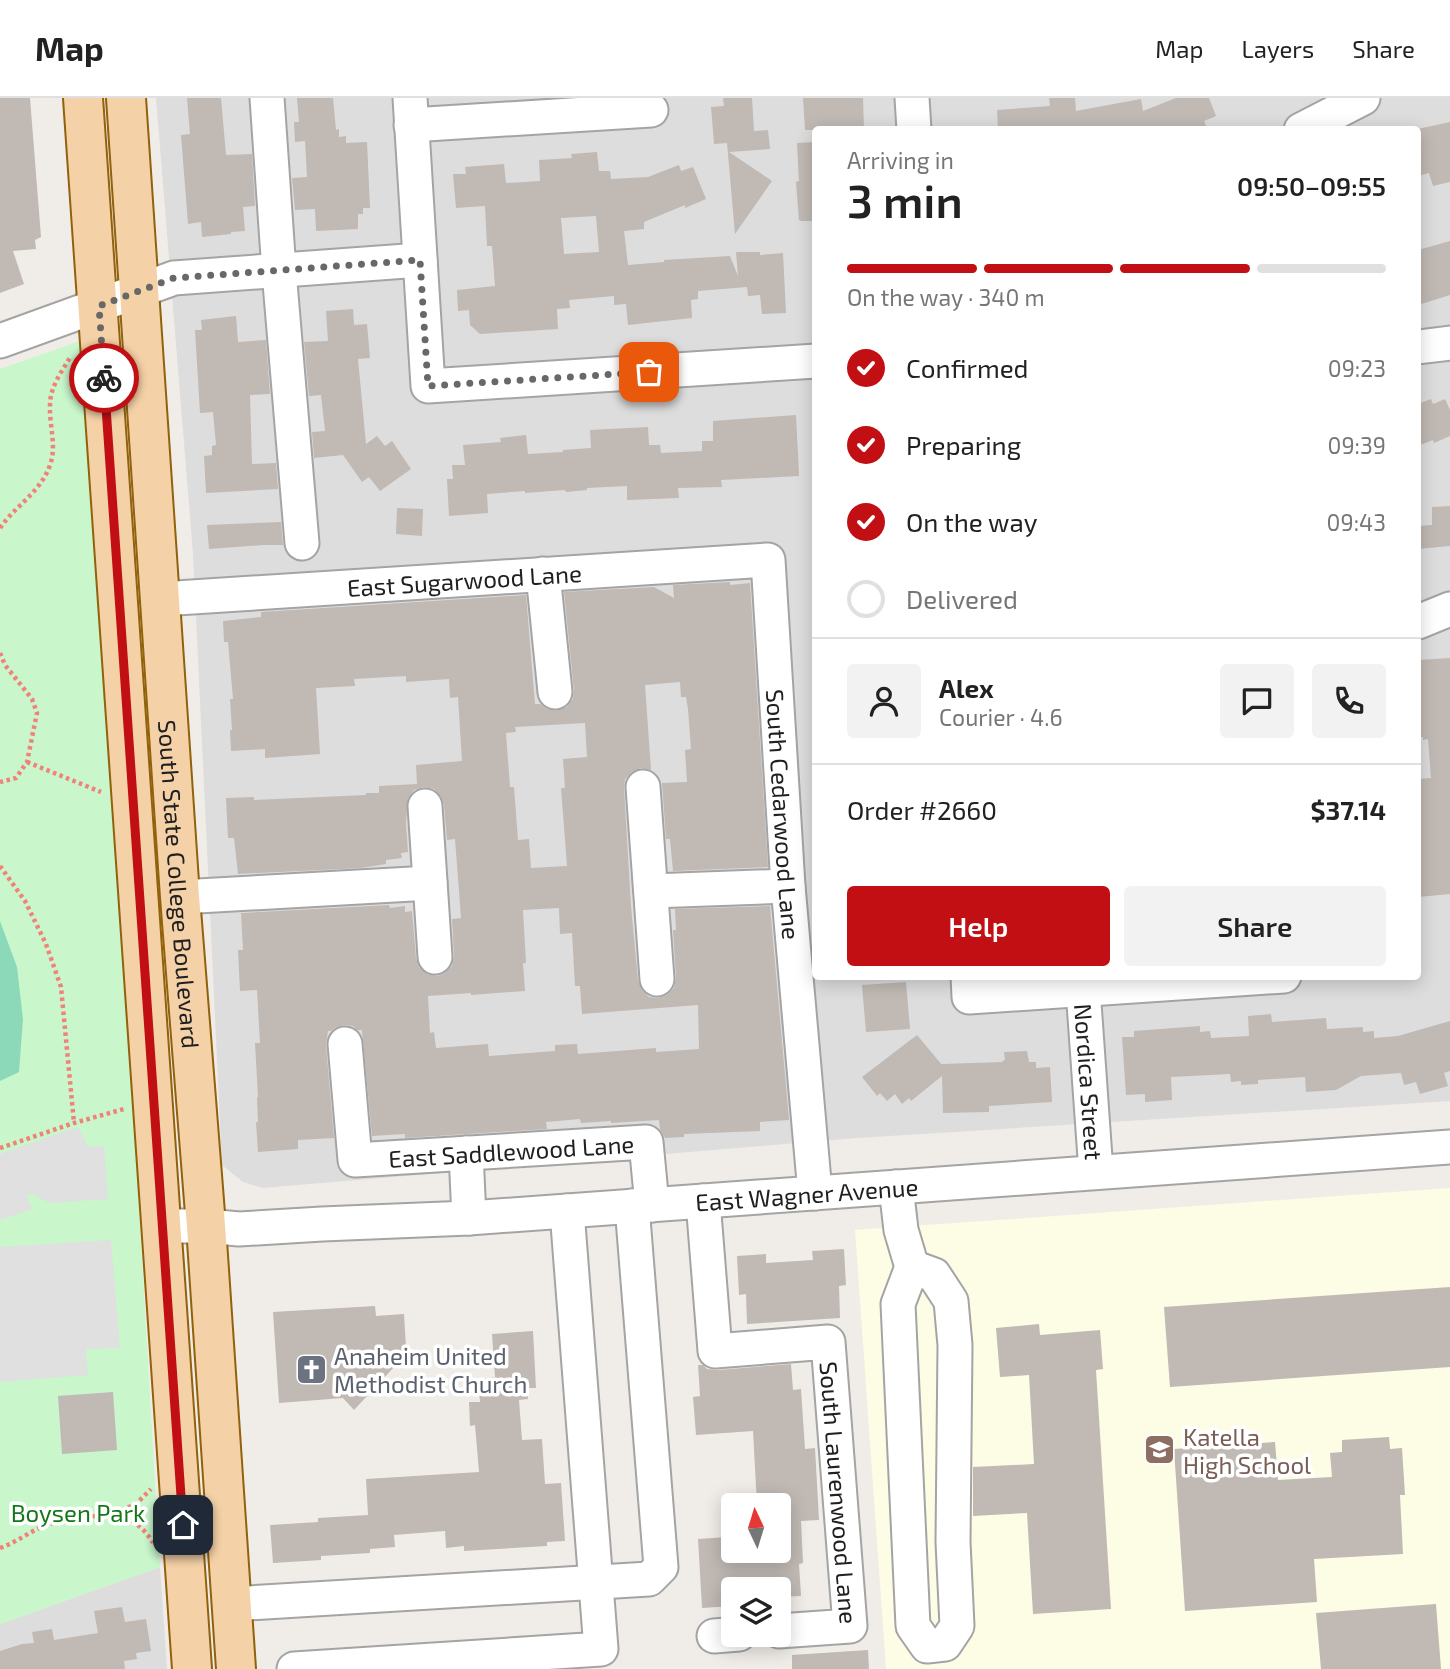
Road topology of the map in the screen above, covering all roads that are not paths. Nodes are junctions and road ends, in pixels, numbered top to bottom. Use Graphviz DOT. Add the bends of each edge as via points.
graph roads {
  1 [pos="83,98"];
  2 [pos="126,98"];
  3 [pos="267,98"];
  4 [pos="912,98"];
  5 [pos="1363,98"];
  6 [pos="651,110"];
  7 [pos="411,112"];
  8 [pos="914,126"];
  9 [pos="1309,126"];
  10 [pos="420,260"];
  11 [pos="279,271"];
  12 [pos="139,290"];
  13 [pos="99,306"];
  14 [pos="0,341"];
  15 [pos="1450,343"];
  16 [pos="1421,347"];
  17 [pos="812,362"];
  18 [pos="302,543"];
  19 [pos="768,560"];
  20 [pos="543,574"];
  21 [pos="161,599"];
  22 [pos="1450,609"];
  23 [pos="1421,621"];
  24 [pos="555,692"];
  25 [pos="643,787"];
  26 [pos="425,806"];
  27 [pos="430,883"];
  28 [pos="788,886"];
  29 [pos="651,891"];
  30 [pos="180,897"];
  31 [pos="435,957"];
  32 [pos="657,979"];
  33 [pos="1222,980"];
  34 [pos="969,987"];
  35 [pos="1083,989"];
  36 [pos="345,1044"];
  37 [pos="1450,1147"];
  38 [pos="466,1153"];
  39 [pos="1096,1172"];
  40 [pos="896,1187"];
  41 [pos="815,1193"];
  42 [pos="703,1201"];
  43 [pos="642,1205"];
  44 [pos="567,1211"];
  45 [pos="470,1218"];
  46 [pos="162,1226"];
  47 [pos="206,1226"];
  48 [pos="912,1267"];
  49 [pos="595,1582"];
  50 [pos="231,1605"];
  51 [pos="791,1630"];
  52 [pos="192,1669"];
  53 [pos="236,1669"];
  54 [pos="294,1669"];
  1 -- 13 [label="main road, South State College Boulevard"];
  2 -- 12 [label="main road, South State College Boulevard"];
  3 -- 11 [label="street"];
  4 -- 8 [label="street"];
  5 -- 9 [label="street"];
  6 -- 7 [label="street"];
  7 -- 10 [label="street"];
  10 -- 11 [label="street"];
  10 -- 17 [label="street" via="428,386"];
  11 -- 12 [label="street" via="174,278"];
  11 -- 18 [label="street"];
  12 -- 13 [label="street"];
  12 -- 21 [label="main road, South State College Boulevard"];
  13 -- 14 [label="street"];
  13 -- 46 [label="main road, South State College Boulevard"];
  15 -- 16 [label="street"];
  19 -- 20 [label="street, East Sugarwood Lane"];
  19 -- 28 [label="street, South Cedarwood Lane"];
  20 -- 21 [label="street, East Sugarwood Lane"];
  20 -- 24 [label="street"];
  21 -- 30 [label="main road, South State College Boulevard"];
  22 -- 23 [label="street"];
  25 -- 29 [label="street"];
  26 -- 27 [label="street"];
  27 -- 30 [label="street"];
  27 -- 31 [label="street"];
  28 -- 29 [label="street"];
  28 -- 41 [label="street, South Cedarwood Lane"];
  29 -- 32 [label="street"];
  30 -- 47 [label="main road, South State College Boulevard"];
  33 -- 35 [label="street"];
  34 -- 35 [label="street"];
  35 -- 39 [label="street, Nordica Street"];
  36 -- 38 [label="street, East Saddlewood Lane" via="355,1160"];
  37 -- 39 [label="street, East Wagner Avenue"];
  38 -- 43 [label="street, East Saddlewood Lane" via="646,1142"];
  38 -- 45 [label="street"];
  39 -- 40 [label="street, East Wagner Avenue"];
  40 -- 41 [label="street, East Wagner Avenue"];
  40 -- 48 [label="street" via="901,1230"];
  41 -- 42 [label="street, East Wagner Avenue"];
  42 -- 43 [label="street, East Wagner Avenue"];
  42 -- 51 [label="street, South Laurenwood Lane" via="715,1351 828,1342 850,1626"];
  43 -- 44 [label="street, East Wagner Avenue"];
  43 -- 49 [label="street" via="660,1567 649,1579"];
  44 -- 45 [label="street, East Wagner Avenue"];
  44 -- 49 [label="street"];
  45 -- 47 [label="street, East Wagner Avenue" via="239,1229"];
  46 -- 47 [label="street, East Wagner Avenue"];
  46 -- 52 [label="main road, South State College Boulevard"];
  47 -- 50 [label="main road, South State College Boulevard"];
  48 -- 48 [label="street" via="898,1304 913,1626 927,1646 945,1644 957,1626 954,1345 951,1301 934,1275"];
  49 -- 50 [label="street"];
  49 -- 54 [label="street" via="601,1649"];
  50 -- 53 [label="main road, South State College Boulevard"];
}
